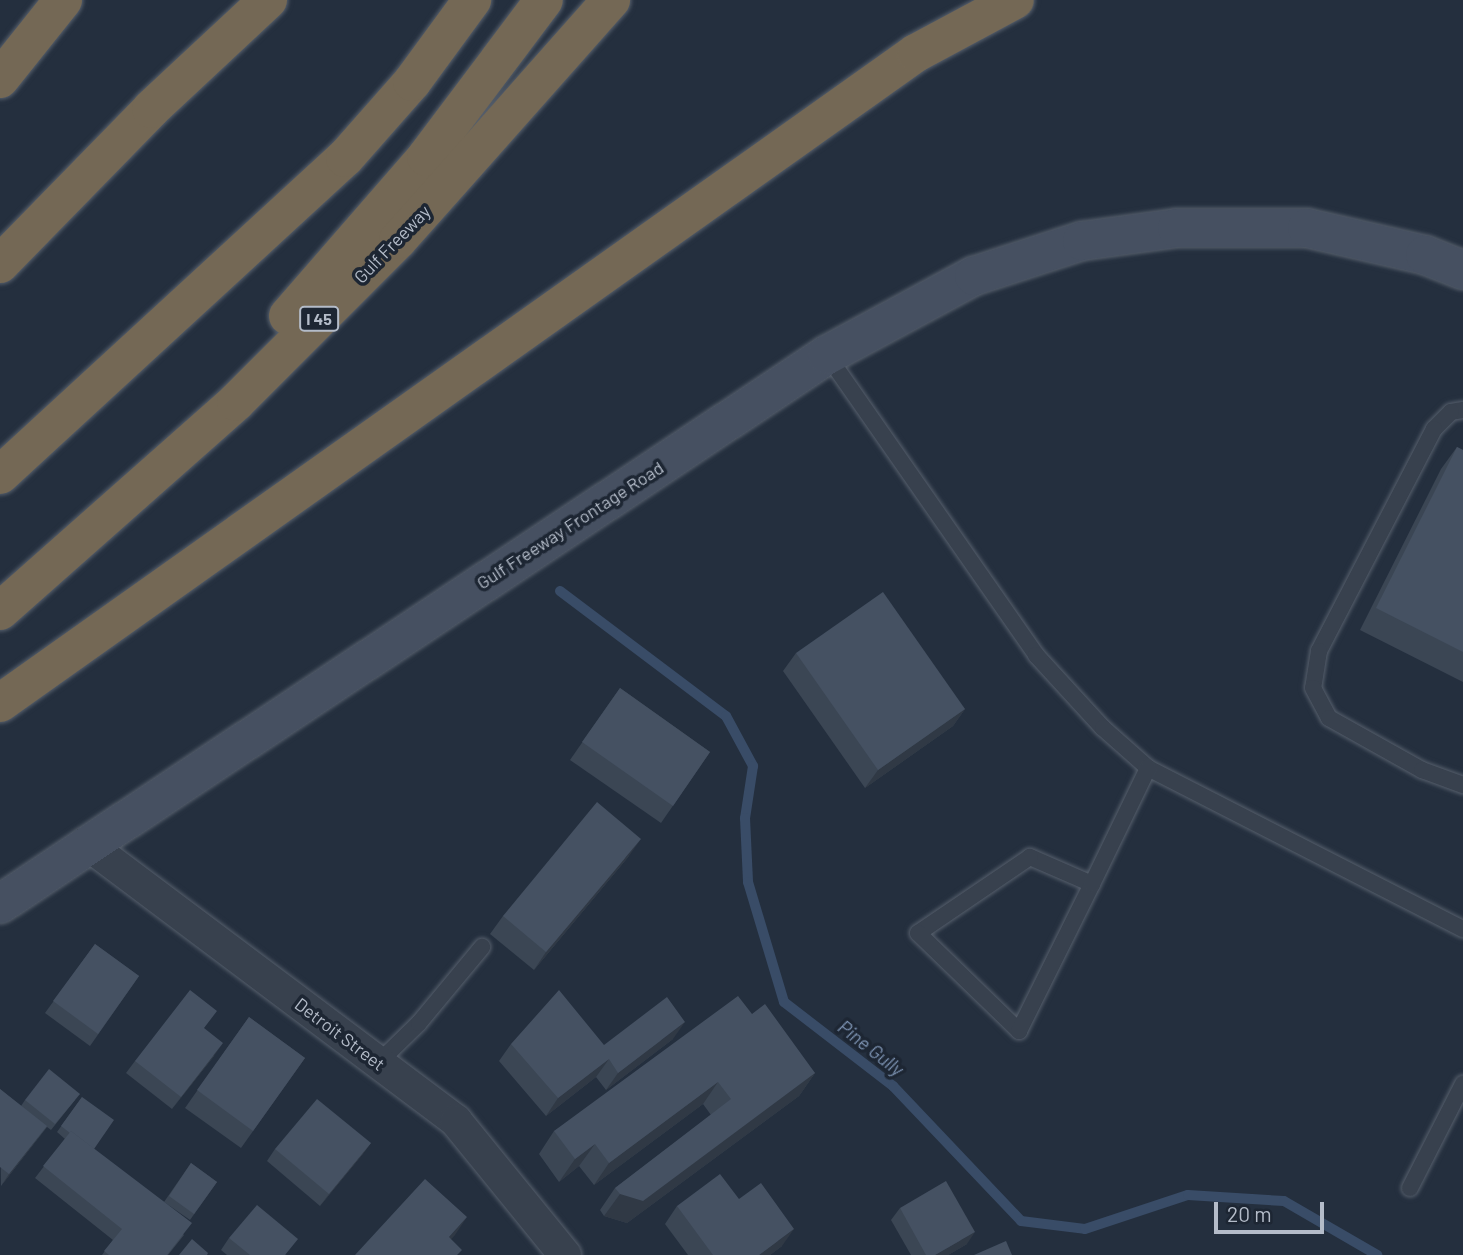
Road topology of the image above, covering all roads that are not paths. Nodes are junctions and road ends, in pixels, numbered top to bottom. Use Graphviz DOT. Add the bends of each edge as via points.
graph roads {
  1 [pos="63,0"];
  2 [pos="268,0"];
  3 [pos="472,0"];
  4 [pos="544,0"];
  5 [pos="611,0"];
  6 [pos="1016,0"];
  7 [pos="0,79"];
  8 [pos="0,264"];
  9 [pos="1463,270"];
  10 [pos="827,355"];
  11 [pos="1463,410"];
  12 [pos="0,475"];
  13 [pos="0,605"];
  14 [pos="0,611"];
  15 [pos="0,703"];
  16 [pos="1148,768"];
  17 [pos="1463,785"];
  18 [pos="86,843"];
  19 [pos="1092,884"];
  20 [pos="0,904"];
  21 [pos="1463,929"];
  22 [pos="482,947"];
  23 [pos="379,1063"];
  24 [pos="1463,1084"];
  25 [pos="1410,1188"];
  26 [pos="565,1255"];
  1 -- 7 [label="highway"];
  2 -- 8 [label="highway" via="151,109"];
  3 -- 12 [label="highway" via="412,82 345,158"];
  4 -- 13 [label="highway" via="426,157 332,267 239,369"];
  5 -- 14 [label="highway, Gulf Freeway / I 45" via="539,85 236,402"];
  6 -- 15 [label="highway" via="905,61"];
  9 -- 10 [label="main road, Gulf Freeway Frontage Road" via="1425,255 1307,228 1177,228 1082,241 974,276"];
  10 -- 16 [label="lane" via="1036,655 1103,728"];
  10 -- 18 [label="main road, Gulf Freeway Frontage Road"];
  11 -- 17 [label="lane" via="1451,412 1434,429 1319,651 1313,688 1329,718 1422,770"];
  16 -- 19 [label="lane"];
  16 -- 21 [label="lane"];
  18 -- 20 [label="main road, Gulf Freeway Frontage Road"];
  18 -- 23 [label="street, Detroit Street"];
  19 -- 19 [label="lane" via="1030,857 918,933 1020,1031"];
  22 -- 23 [label="lane"];
  23 -- 26 [label="street, Detroit Street" via="456,1121"];
  24 -- 25 [label="lane"];
}
